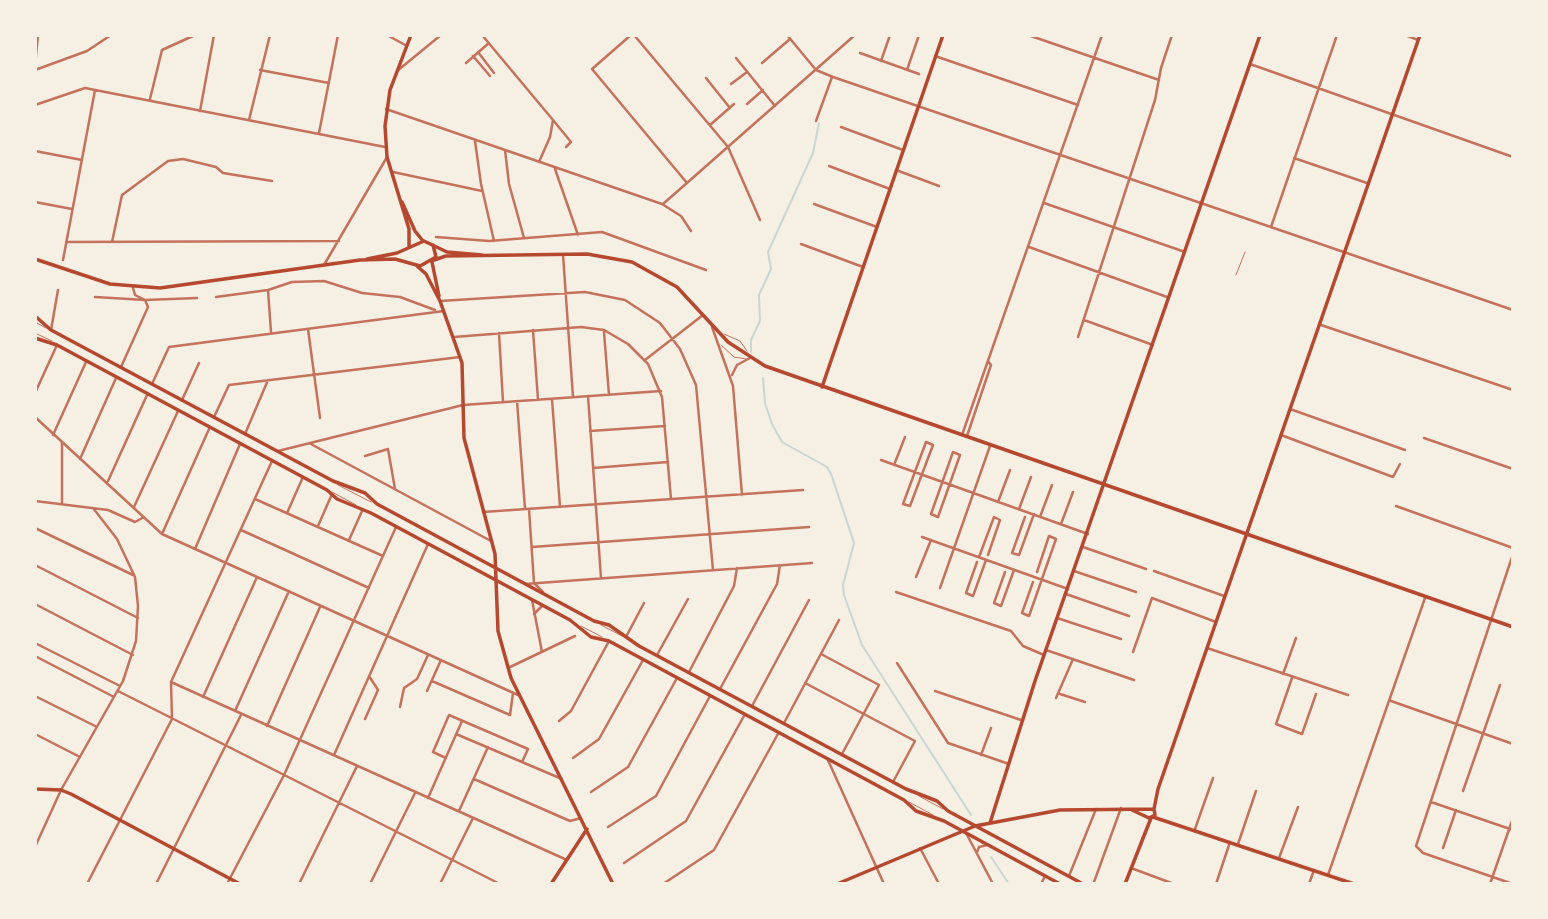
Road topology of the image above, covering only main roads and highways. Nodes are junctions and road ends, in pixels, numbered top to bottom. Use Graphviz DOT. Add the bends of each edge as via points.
graph roads {
  1 [pos="411,35"];
  2 [pos="943,35"];
  3 [pos="1260,35"];
  4 [pos="1419,37"];
  5 [pos="399,197"];
  6 [pos="424,241"];
  7 [pos="433,245"];
  8 [pos="408,247"];
  9 [pos="491,257"];
  10 [pos="35,259"];
  11 [pos="360,260"];
  12 [pos="433,261"];
  13 [pos="411,264"];
  14 [pos="417,266"];
  15 [pos="440,301"];
  16 [pos="35,316"];
  17 [pos="35,338"];
  18 [pos="103,358"];
  19 [pos="115,364"];
  20 [pos="97,367"];
  21 [pos="109,374"];
  22 [pos="822,387"];
  23 [pos="323,475"];
  24 [pos="318,485"];
  25 [pos="1105,486"];
  26 [pos="428,531"];
  27 [pos="1246,536"];
  28 [pos="421,540"];
  29 [pos="496,569"];
  30 [pos="496,581"];
  31 [pos="556,601"];
  32 [pos="551,610"];
  33 [pos="1513,627"];
  34 [pos="698,677"];
  35 [pos="712,685"];
  36 [pos="693,686"];
  37 [pos="709,695"];
  38 [pos="873,771"];
  39 [pos="868,780"];
  40 [pos="35,789"];
  41 [pos="1146,808"];
  42 [pos="1130,809"];
  43 [pos="1155,810"];
  44 [pos="1149,817"];
  45 [pos="1167,820"];
  46 [pos="946,822"];
  47 [pos="992,823"];
  48 [pos="975,826"];
  49 [pos="587,829"];
  50 [pos="963,832"];
  51 [pos="993,835"];
  52 [pos="948,836"];
  53 [pos="1011,845"];
  54 [pos="1006,855"];
  55 [pos="228,881"];
  56 [pos="1346,883"];
  57 [pos="240,884"];
  58 [pos="551,884"];
  59 [pos="612,884"];
  60 [pos="837,884"];
  61 [pos="1060,884"];
  62 [pos="1083,884"];
  63 [pos="1125,884"];
  64 [pos="1354,884"];
  1 -- 5 [label="main road" via="386,109 385,147"];
  2 -- 22 [label="main road"];
  3 -- 25 [label="main road"];
  4 -- 27 [label="main road"];
  5 -- 6 [label="main road"];
  5 -- 8 [label="main road" via="410,231"];
  6 -- 7 [label="main road"];
  6 -- 8 [label="main road"];
  7 -- 9 [label="main road"];
  7 -- 12 [label="main road" via="437,253"];
  8 -- 11 [label="main road"];
  8 -- 13 [label="main road" via="405,256"];
  9 -- 12 [label="main road" via="446,256"];
  9 -- 22 [label="main road" via="604,256 640,266 677,287 718,332 750,358"];
  10 -- 11 [label="main road" via="133,288 189,285"];
  11 -- 13 [label="main road" via="395,259"];
  12 -- 14 [label="main road"];
  12 -- 15 [label="main road"];
  13 -- 14 [label="main road"];
  14 -- 15 [label="main road"];
  15 -- 29 [label="main road" via="464,376 466,446"];
  16 -- 18 [label="main road" via="51,330"];
  17 -- 20 [label="main road"];
  18 -- 19 [label="main road"];
  18 -- 20 [label="main road"];
  19 -- 21 [label="main road" via="109,366"];
  19 -- 23 [label="main road"];
  20 -- 21 [label="main road"];
  21 -- 24 [label="main road"];
  22 -- 25 [label="main road"];
  23 -- 24 [label="main road"];
  23 -- 26 [label="main road" via="350,485"];
  24 -- 28 [label="main road"];
  25 -- 27 [label="main road"];
  25 -- 47 [label="main road" via="1045,652"];
  26 -- 28 [label="main road"];
  26 -- 29 [label="main road"];
  27 -- 33 [label="main road"];
  27 -- 43 [label="main road" via="1158,789"];
  28 -- 30 [label="main road"];
  29 -- 30 [label="main road"];
  29 -- 31 [label="main road"];
  30 -- 32 [label="main road"];
  30 -- 49 [label="main road" via="498,631 515,694"];
  31 -- 32 [label="main road"];
  31 -- 34 [label="main road" via="627,635"];
  32 -- 36 [label="main road" via="596,639 609,641"];
  34 -- 35 [label="main road"];
  34 -- 36 [label="main road" via="699,684"];
  35 -- 37 [label="main road" via="705,689"];
  35 -- 38 [label="main road"];
  36 -- 37 [label="main road"];
  37 -- 39 [label="main road"];
  38 -- 39 [label="main road"];
  38 -- 48 [label="main road" via="929,797"];
  39 -- 46 [label="main road" via="916,811"];
  40 -- 55 [label="main road" via="61,790"];
  41 -- 42 [label="main road"];
  41 -- 43 [label="main road"];
  41 -- 44 [label="main road"];
  42 -- 44 [label="main road"];
  42 -- 47 [label="main road" via="1053,811"];
  43 -- 44 [label="main road"];
  43 -- 45 [label="main road"];
  44 -- 45 [label="main road"];
  44 -- 63 [label="main road"];
  45 -- 56 [label="main road"];
  46 -- 50 [label="main road"];
  46 -- 52 [label="main road"];
  47 -- 48 [label="main road"];
  47 -- 51 [label="main road"];
  48 -- 50 [label="main road"];
  48 -- 51 [label="main road"];
  49 -- 58 [label="main road"];
  49 -- 59 [label="main road"];
  50 -- 52 [label="main road"];
  50 -- 54 [label="main road"];
  51 -- 53 [label="main road"];
  52 -- 60 [label="main road"];
  53 -- 54 [label="main road" via="1013,852"];
  53 -- 62 [label="main road"];
  54 -- 61 [label="main road"];
  55 -- 57 [label="main road"];
  56 -- 64 [label="main road"];
}
